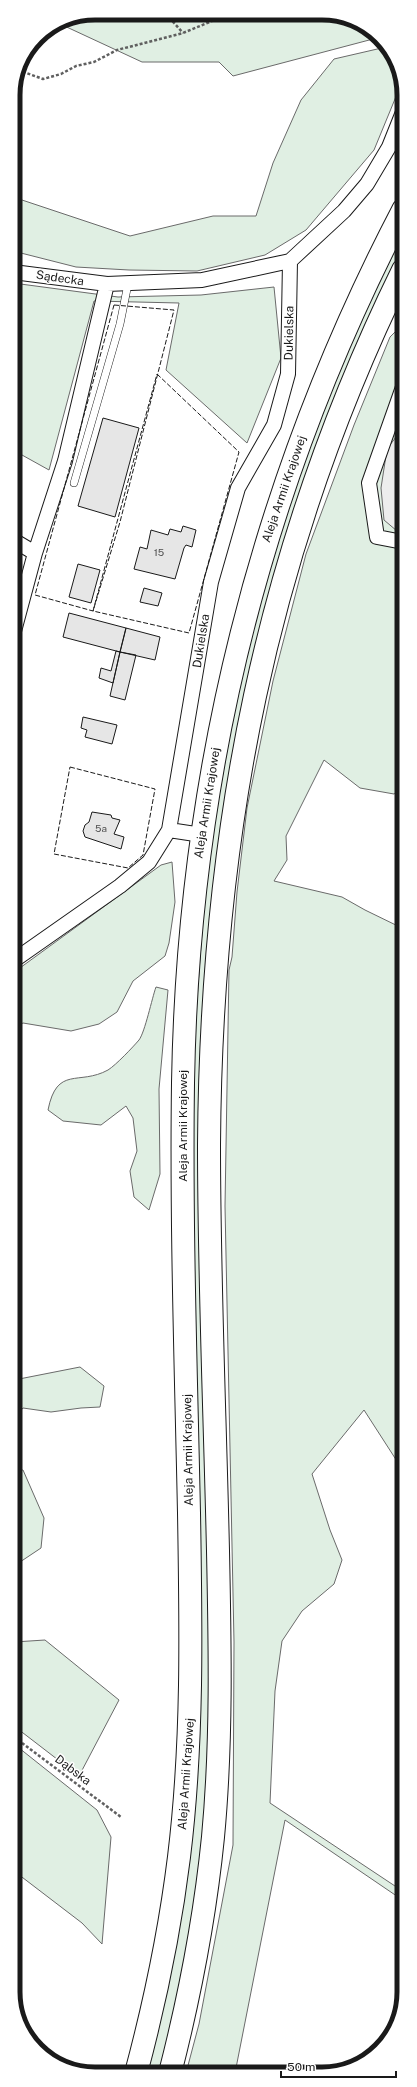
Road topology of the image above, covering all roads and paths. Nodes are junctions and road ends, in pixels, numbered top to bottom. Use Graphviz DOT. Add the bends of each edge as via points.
graph roads {
  1 [pos="171,20"];
  2 [pos="212,20"];
  3 [pos="183,33"];
  4 [pos="24,72"];
  5 [pos="397,127"];
  6 [pos="397,222"];
  7 [pos="290,260"];
  8 [pos="20,273"];
  9 [pos="397,283"];
  10 [pos="107,284"];
  11 [pos="128,284"];
  12 [pos="397,404"];
  13 [pos="74,483"];
  14 [pos="397,541"];
  15 [pos="20,544"];
  16 [pos="35,553"];
  17 [pos="20,609"];
  18 [pos="169,830"];
  19 [pos="202,835"];
  20 [pos="20,956"];
  21 [pos="20,1741"];
  22 [pos="121,1817"];
  23 [pos="138,2067"];
  24 [pos="171,2067"];
  1 -- 3 [label="path"];
  2 -- 3 [label="path"];
  3 -- 4 [label="path" via="117,50 94,62 43,79"];
  5 -- 7 [label="street" via="389,147 367,184 344,211"];
  6 -- 19 [label="main road, Aleja Armii Krajowej" via="332,360 274,517 249,602 218,732"];
  7 -- 11 [label="street" via="202,280"];
  7 -- 18 [label="street, Dukielska" via="288,374 274,425 238,488 210,582"];
  8 -- 10 [label="street, Sądecka"];
  9 -- 24 [label="main road" via="342,408 308,499 276,603 255,690 227,852 215,974 209,1147 219,1619 217,1776 213,1839 202,1922"];
  10 -- 11 [label="street"];
  10 -- 16 [label="street" via="65,461"];
  11 -- 13 [label="lane" via="120,324"];
  12 -- 14 [label="street" via="369,483 377,537"];
  15 -- 16 [label="street"];
  16 -- 17 [label="street"];
  18 -- 19 [label="street"];
  18 -- 20 [label="street, Dukielska" via="149,862 120,886"];
  19 -- 23 [label="main road, Aleja Armii Krajowej" via="188,968 184,1081 184,1252 191,1594 188,1751 181,1839 171,1916 152,2012"];
  21 -- 22 [label="path, Dąbska"];
}
